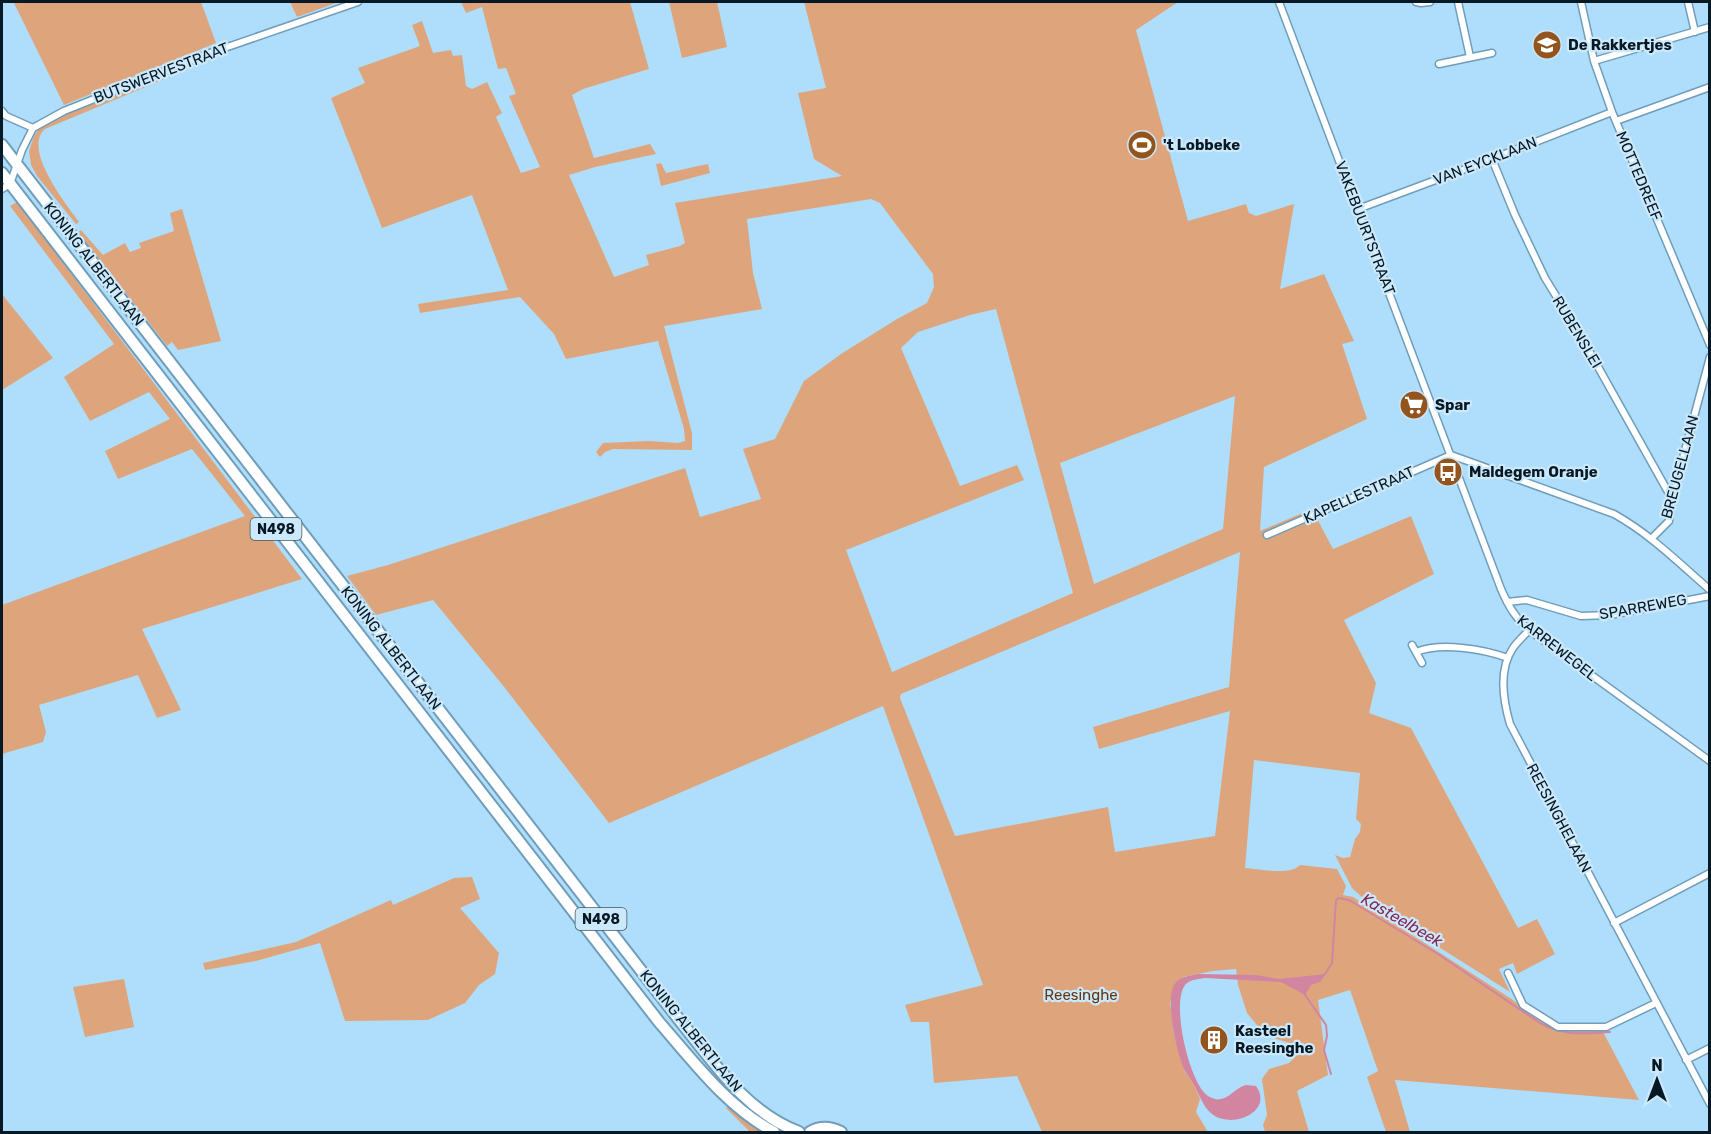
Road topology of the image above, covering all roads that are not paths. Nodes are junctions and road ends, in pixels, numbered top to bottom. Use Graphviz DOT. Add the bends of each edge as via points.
graph roads {
  1 [pos="358,2"];
  2 [pos="1279,2"];
  3 [pos="1416,2"];
  4 [pos="1430,2"];
  5 [pos="1458,2"];
  6 [pos="1581,2"];
  7 [pos="1688,2"];
  8 [pos="1710,27"];
  9 [pos="1695,32"];
  10 [pos="1492,53"];
  11 [pos="1470,57"];
  12 [pos="1594,61"];
  13 [pos="1438,64"];
  14 [pos="1710,87"];
  15 [pos="2,111"];
  16 [pos="1612,112"];
  17 [pos="1616,121"];
  18 [pos="33,128"];
  19 [pos="2,145"];
  20 [pos="1492,159"];
  21 [pos="17,164"];
  22 [pos="2,173"];
  23 [pos="6,187"];
  24 [pos="1358,209"];
  25 [pos="1707,334"];
  26 [pos="1710,345"];
  27 [pos="1710,357"];
  28 [pos="1451,455"];
  29 [pos="1672,499"];
  30 [pos="1267,535"];
  31 [pos="1651,539"];
  32 [pos="1710,590"];
  33 [pos="1710,596"];
  34 [pos="1507,602"];
  35 [pos="1529,630"];
  36 [pos="1508,658"];
  37 [pos="1422,663"];
  38 [pos="1710,761"];
  39 [pos="1710,873"];
  40 [pos="1614,923"];
  41 [pos="1508,973"];
  42 [pos="1656,1003"];
  43 [pos="1710,1048"];
  44 [pos="1686,1060"];
  45 [pos="1710,1104"];
  46 [pos="774,1132"];
  47 [pos="799,1132"];
  48 [pos="810,1132"];
  49 [pos="841,1132"];
  1 -- 18 [label="street, BUTSWERVESTRAAT" via="200,57 64,111"];
  2 -- 24 [label="street, VAKEBUURTSTRAAT"];
  3 -- 4 [label="street"];
  5 -- 11 [label="street"];
  6 -- 12 [label="street, MOTTEDREEF"];
  7 -- 9 [label="street"];
  8 -- 9 [label="street"];
  9 -- 12 [label="street"];
  10 -- 11 [label="street"];
  11 -- 13 [label="street"];
  12 -- 16 [label="street, MOTTEDREEF"];
  14 -- 17 [label="street"];
  15 -- 18 [label="street" via="6,117"];
  16 -- 17 [label="street, MOTTEDREEF"];
  16 -- 20 [label="street, VAN EYCKLAAN"];
  17 -- 25 [label="street, MOTTEDREEF"];
  18 -- 21 [label="street"];
  19 -- 21 [label="main road, KONING ALBERTLAAN / N498"];
  20 -- 24 [label="street, VAN EYCKLAAN"];
  20 -- 29 [label="street, RUBENSLEI" via="1545,278"];
  21 -- 23 [label="street"];
  21 -- 47 [label="main road, KONING ALBERTLAAN / N498" via="703,1049 760,1111"];
  22 -- 23 [label="main road, KONING ALBERTLAAN / N498"];
  23 -- 46 [label="main road, KONING ALBERTLAAN / N498" via="659,1022 728,1099"];
  24 -- 28 [label="street, VAKEBUURTSTRAAT"];
  25 -- 26 [label="street, MOTTEDREEF"];
  27 -- 29 [label="street, BREUGELLAAN"];
  28 -- 30 [label="street, KAPELLESTRAAT"];
  28 -- 31 [label="street" via="1614,514"];
  28 -- 34 [label="street, KARREWEGEL"];
  29 -- 31 [label="street, BREUGELLAAN" via="1669,521"];
  31 -- 32 [label="street"];
  33 -- 34 [label="street, SPARREWEG" via="1610,615 1581,616 1527,600"];
  34 -- 35 [label="street, KARREWEGEL"];
  35 -- 36 [label="street, REESINGHELAAN"];
  35 -- 38 [label="street, KARREWEGEL"];
  36 -- 37 [label="street" via="1438,646 1414,649"];
  36 -- 40 [label="street, REESINGHELAAN" via="1503,694 1510,724"];
  39 -- 40 [label="street"];
  40 -- 42 [label="street, REESINGHELAAN"];
  41 -- 42 [label="street" via="1523,1005 1558,1027 1606,1027"];
  42 -- 44 [label="street, REESINGHELAAN"];
  43 -- 44 [label="street"];
  44 -- 45 [label="street, REESINGHELAAN"];
  48 -- 49 [label="main road" via="828,1128"];
}
